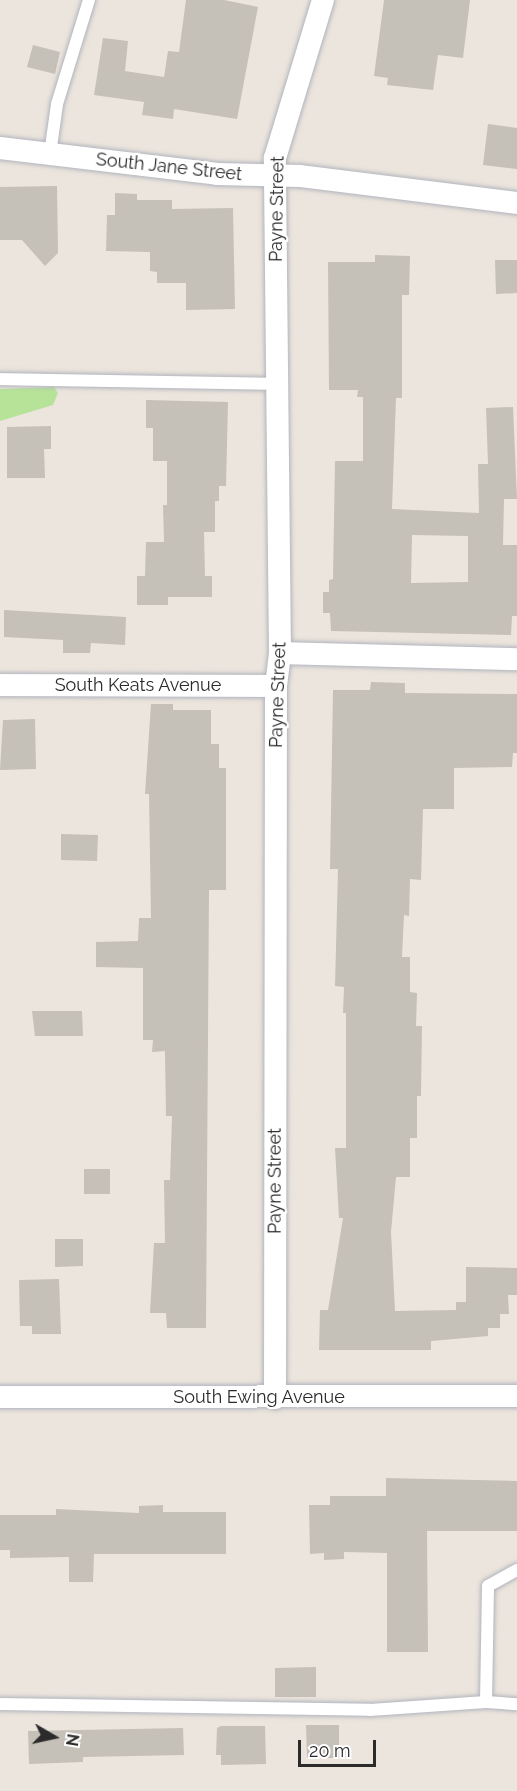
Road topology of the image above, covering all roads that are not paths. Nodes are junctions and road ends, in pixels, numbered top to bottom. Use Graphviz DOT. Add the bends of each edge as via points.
graph roads {
  1 [pos="89,0"];
  2 [pos="323,0"];
  3 [pos="0,148"];
  4 [pos="50,154"];
  5 [pos="276,176"];
  6 [pos="517,203"];
  7 [pos="0,379"];
  8 [pos="277,384"];
  9 [pos="280,653"];
  10 [pos="517,659"];
  11 [pos="0,685"];
  12 [pos="276,686"];
  13 [pos="517,1396"];
  14 [pos="0,1397"];
  15 [pos="275,1398"];
  16 [pos="517,1570"];
  17 [pos="486,1702"];
  18 [pos="0,1704"];
  19 [pos="517,1704"];
  1 -- 4 [label="lane" via="57,104"];
  2 -- 5 [label="street, Payne Street" via="281,128"];
  3 -- 4 [label="street, South Jane Street"];
  4 -- 5 [label="street, South Jane Street" via="217,174"];
  5 -- 6 [label="street, South Jane Street"];
  5 -- 8 [label="street, Payne Street"];
  7 -- 8 [label="lane"];
  8 -- 9 [label="street, Payne Street"];
  9 -- 10 [label="street"];
  9 -- 12 [label="street, Payne Street"];
  11 -- 12 [label="street, South Keats Avenue"];
  12 -- 15 [label="street, Payne Street"];
  13 -- 15 [label="street, South Ewing Avenue"];
  14 -- 15 [label="street, South Ewing Avenue"];
  16 -- 17 [label="lane" via="488,1586"];
  17 -- 18 [label="lane" via="370,1710"];
  17 -- 19 [label="lane"];
}
